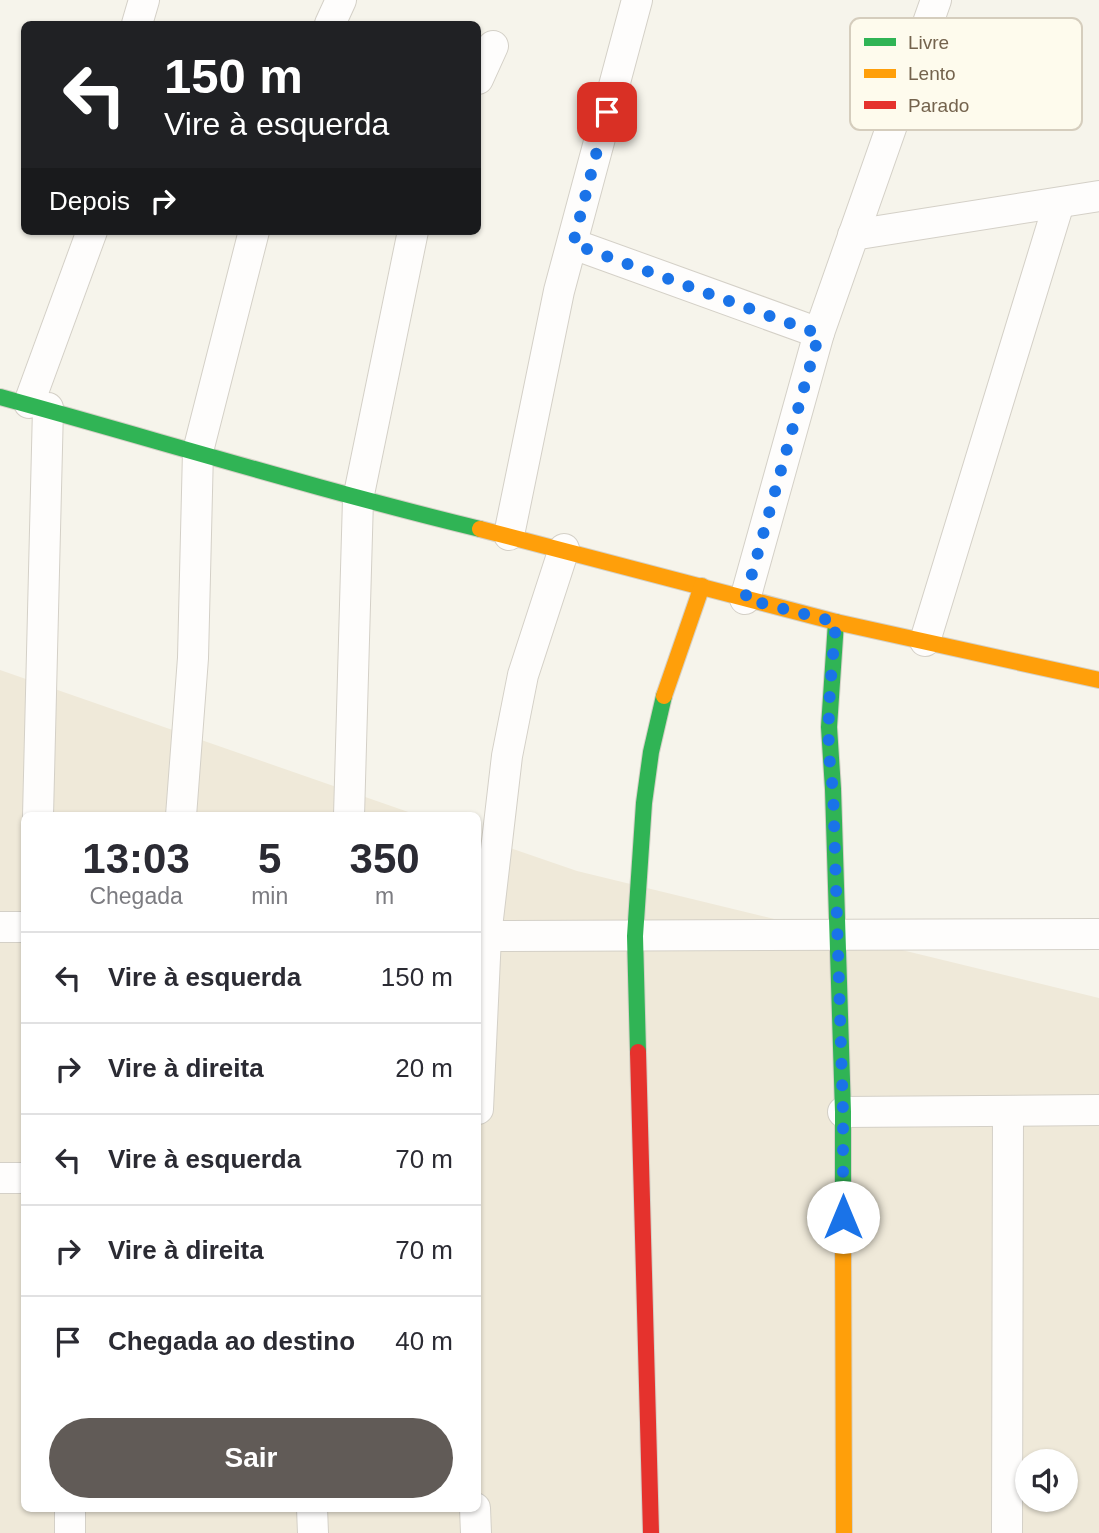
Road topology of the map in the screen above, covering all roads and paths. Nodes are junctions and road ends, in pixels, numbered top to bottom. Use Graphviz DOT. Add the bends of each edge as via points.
graph roads {
  1 [pos="144,0"];
  2 [pos="341,0"];
  3 [pos="637,0"];
  4 [pos="936,0"];
  5 [pos="930,18"];
  6 [pos="138,21"];
  7 [pos="331,21"];
  8 [pos="494,46"];
  9 [pos="481,73"];
  10 [pos="890,130"];
  11 [pos="1099,196"];
  12 [pos="1059,203"];
  13 [pos="91,235"];
  14 [pos="253,235"];
  15 [pos="412,235"];
  16 [pos="853,235"];
  17 [pos="573,244"];
  18 [pos="819,334"];
  19 [pos="0,397"];
  20 [pos="38,406"];
  21 [pos="198,451"];
  22 [pos="358,499"];
  23 [pos="509,535"];
  24 [pos="564,549"];
  25 [pos="702,586"];
  26 [pos="745,599"];
  27 [pos="836,622"];
  28 [pos="926,641"];
  29 [pos="1099,680"];
  30 [pos="38,812"];
  31 [pos="181,812"];
  32 [pos="349,812"];
  33 [pos="0,927"];
  34 [pos="21,927"];
  35 [pos="1099,934"];
  36 [pos="482,936"];
  37 [pos="635,936"];
  38 [pos="837,936"];
  39 [pos="481,979"];
  40 [pos="1099,1110"];
  41 [pos="843,1112"];
  42 [pos="1008,1112"];
  43 [pos="0,1178"];
  44 [pos="21,1178"];
  45 [pos="69,1512"];
  46 [pos="312,1512"];
  47 [pos="475,1512"];
  48 [pos="70,1533"];
  49 [pos="313,1533"];
  50 [pos="476,1533"];
  51 [pos="651,1533"];
  52 [pos="844,1533"];
  53 [pos="1007,1533"];
  1 -- 6 [label="street"];
  2 -- 7 [label="street"];
  3 -- 17 [label="street"];
  4 -- 5 [label="street"];
  8 -- 9 [label="street"];
  10 -- 16 [label="street"];
  11 -- 12 [label="street"];
  12 -- 16 [label="street"];
  12 -- 28 [label="street"];
  13 -- 20 [label="street"];
  14 -- 21 [label="street"];
  15 -- 22 [label="street"];
  16 -- 18 [label="street"];
  17 -- 18 [label="street"];
  17 -- 23 [label="street" via="559,291"];
  18 -- 26 [label="street"];
  19 -- 20 [label="street"];
  20 -- 21 [label="street"];
  20 -- 30 [label="street"];
  21 -- 22 [label="street"];
  21 -- 31 [label="street" via="193,658"];
  22 -- 23 [label="street"];
  22 -- 32 [label="street"];
  23 -- 24 [label="street"];
  24 -- 25 [label="street"];
  24 -- 36 [label="street" via="523,675"];
  25 -- 26 [label="street"];
  25 -- 37 [label="street" via="662,701 651,752"];
  26 -- 27 [label="street"];
  27 -- 28 [label="street"];
  27 -- 38 [label="street" via="827,715"];
  28 -- 29 [label="street"];
  33 -- 34 [label="street"];
  35 -- 38 [label="street"];
  36 -- 37 [label="street"];
  36 -- 39 [label="street"];
  37 -- 38 [label="street"];
  37 -- 51 [label="street"];
  38 -- 41 [label="street"];
  40 -- 42 [label="street"];
  41 -- 42 [label="street"];
  41 -- 52 [label="street"];
  42 -- 53 [label="street"];
  43 -- 44 [label="street"];
  45 -- 48 [label="street"];
  46 -- 49 [label="street"];
  47 -- 50 [label="street"];
}
